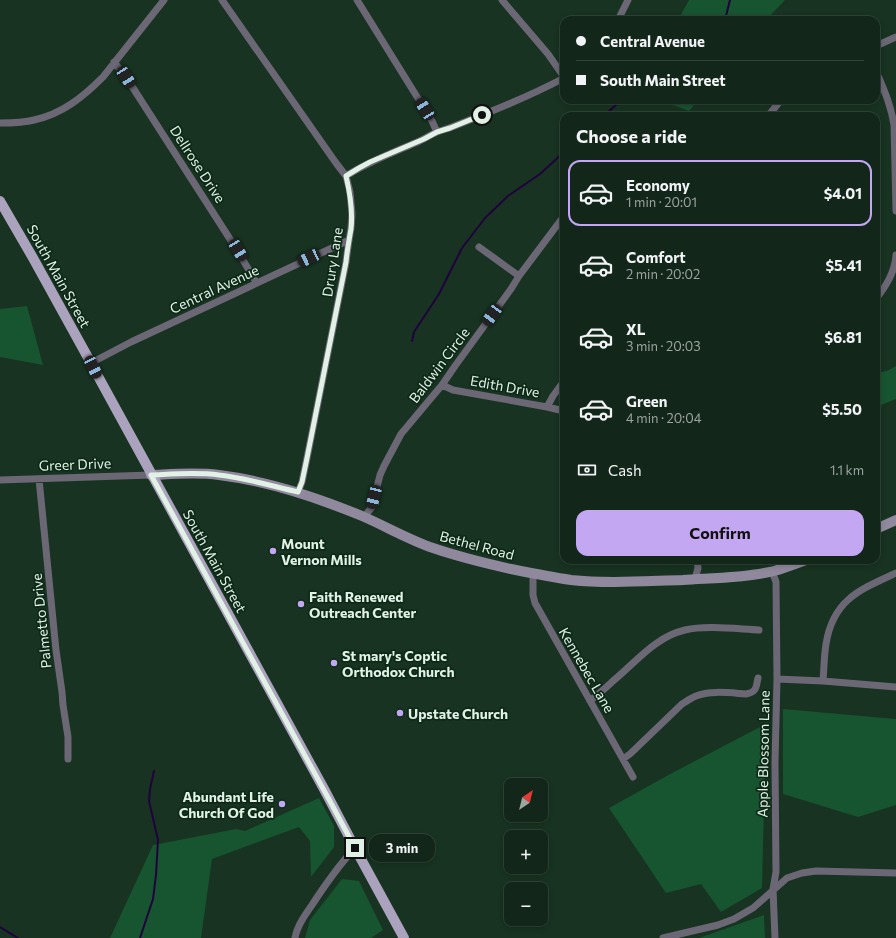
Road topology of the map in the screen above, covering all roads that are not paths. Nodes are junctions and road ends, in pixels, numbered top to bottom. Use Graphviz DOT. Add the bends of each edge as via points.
graph roads {
  1 [pos="164,0"];
  2 [pos="222,0"];
  3 [pos="357,0"];
  4 [pos="502,0"];
  5 [pos="628,0"];
  6 [pos="620,16"];
  7 [pos="896,37"];
  8 [pos="880,44"];
  9 [pos="114,62"];
  10 [pos="560,71"];
  11 [pos="560,79"];
  12 [pos="880,80"];
  13 [pos="778,104"];
  14 [pos="771,112"];
  15 [pos="0,123"];
  16 [pos="437,132"];
  17 [pos="895,137"];
  18 [pos="346,176"];
  19 [pos="0,201"];
  20 [pos="896,211"];
  21 [pos="560,221"];
  22 [pos="349,240"];
  23 [pos="479,247"];
  24 [pos="896,255"];
  25 [pos="519,276"];
  26 [pos="256,282"];
  27 [pos="880,294"];
  28 [pos="91,363"];
  29 [pos="442,385"];
  30 [pos="560,386"];
  31 [pos="547,407"];
  32 [pos="560,410"];
  33 [pos="151,475"];
  34 [pos="39,479"];
  35 [pos="0,480"];
  36 [pos="298,492"];
  37 [pos="364,517"];
  38 [pos="896,520"];
  39 [pos="880,527"];
  40 [pos="698,564"];
  41 [pos="796,564"];
  42 [pos="772,571"];
  43 [pos="532,573"];
  44 [pos="896,574"];
  45 [pos="695,579"];
  46 [pos="759,630"];
  47 [pos="758,678"];
  48 [pos="777,679"];
  49 [pos="822,681"];
  50 [pos="896,687"];
  51 [pos="590,701"];
  52 [pos="68,759"];
  53 [pos="623,759"];
  54 [pos="633,777"];
  55 [pos="355,848"];
  56 [pos="896,873"];
  57 [pos="773,889"];
  58 [pos="401,937"];
  59 [pos="295,938"];
  60 [pos="663,938"];
  61 [pos="775,938"];
  1 -- 9 [label="street"];
  2 -- 18 [label="street, Drury Lane"];
  3 -- 16 [label="street"];
  4 -- 10 [label="street"];
  5 -- 6 [label="street"];
  7 -- 8 [label="street"];
  9 -- 15 [label="street" via="103,78 67,108 35,120"];
  9 -- 26 [label="street, Dellrose Drive" via="238,250"];
  11 -- 16 [label="street"];
  12 -- 17 [label="street" via="892,111"];
  13 -- 14 [label="street"];
  16 -- 18 [label="street" via="370,162"];
  17 -- 20 [label="street"];
  18 -- 22 [label="street, Drury Lane" via="352,214"];
  19 -- 28 [label="main road, South Main Street"];
  21 -- 25 [label="street, Baldwin Circle"];
  22 -- 26 [label="street, Central Avenue"];
  22 -- 36 [label="street, Drury Lane" via="336,318"];
  23 -- 25 [label="street"];
  24 -- 27 [label="street" via="892,274"];
  25 -- 29 [label="street, Baldwin Circle"];
  26 -- 28 [label="street, Central Avenue"];
  28 -- 33 [label="main road, South Main Street"];
  29 -- 31 [label="street, Edith Drive" via="453,390"];
  29 -- 37 [label="street, Baldwin Circle" via="401,434 380,475 372,508"];
  30 -- 31 [label="street"];
  31 -- 32 [label="street, Edith Drive"];
  33 -- 34 [label="street, Greer Drive"];
  33 -- 36 [label="street, Bethel Road" via="220,475"];
  33 -- 55 [label="main road, South Main Street"];
  34 -- 35 [label="street, Greer Drive"];
  34 -- 52 [label="street, Palmetto Drive" via="68,737"];
  36 -- 37 [label="street, Bethel Road"];
  37 -- 43 [label="street, Bethel Road" via="445,552"];
  38 -- 39 [label="street"];
  40 -- 45 [label="street"];
  41 -- 42 [label="street, Bethel Road"];
  42 -- 45 [label="street, Bethel Road" via="744,576"];
  42 -- 48 [label="street, Apple Blossom Lane" via="776,582"];
  43 -- 45 [label="street, Bethel Road" via="601,582"];
  43 -- 51 [label="street, Kennebec Lane" via="534,603"];
  44 -- 49 [label="street" via="856,594 834,616 825,646"];
  46 -- 51 [label="street" via="697,628 676,632 647,650"];
  47 -- 53 [label="street" via="752,693 709,693 690,698"];
  48 -- 49 [label="street"];
  48 -- 57 [label="street, Apple Blossom Lane" via="776,872"];
  49 -- 50 [label="street"];
  51 -- 53 [label="street, Kennebec Lane"];
  53 -- 54 [label="street, Kennebec Lane"];
  55 -- 58 [label="main road, South Main Street"];
  55 -- 59 [label="street" via="318,896 299,925"];
  56 -- 57 [label="street" via="808,872 787,878"];
  57 -- 60 [label="street" via="753,908 734,919"];
  57 -- 61 [label="street, Apple Blossom Lane"];
}
